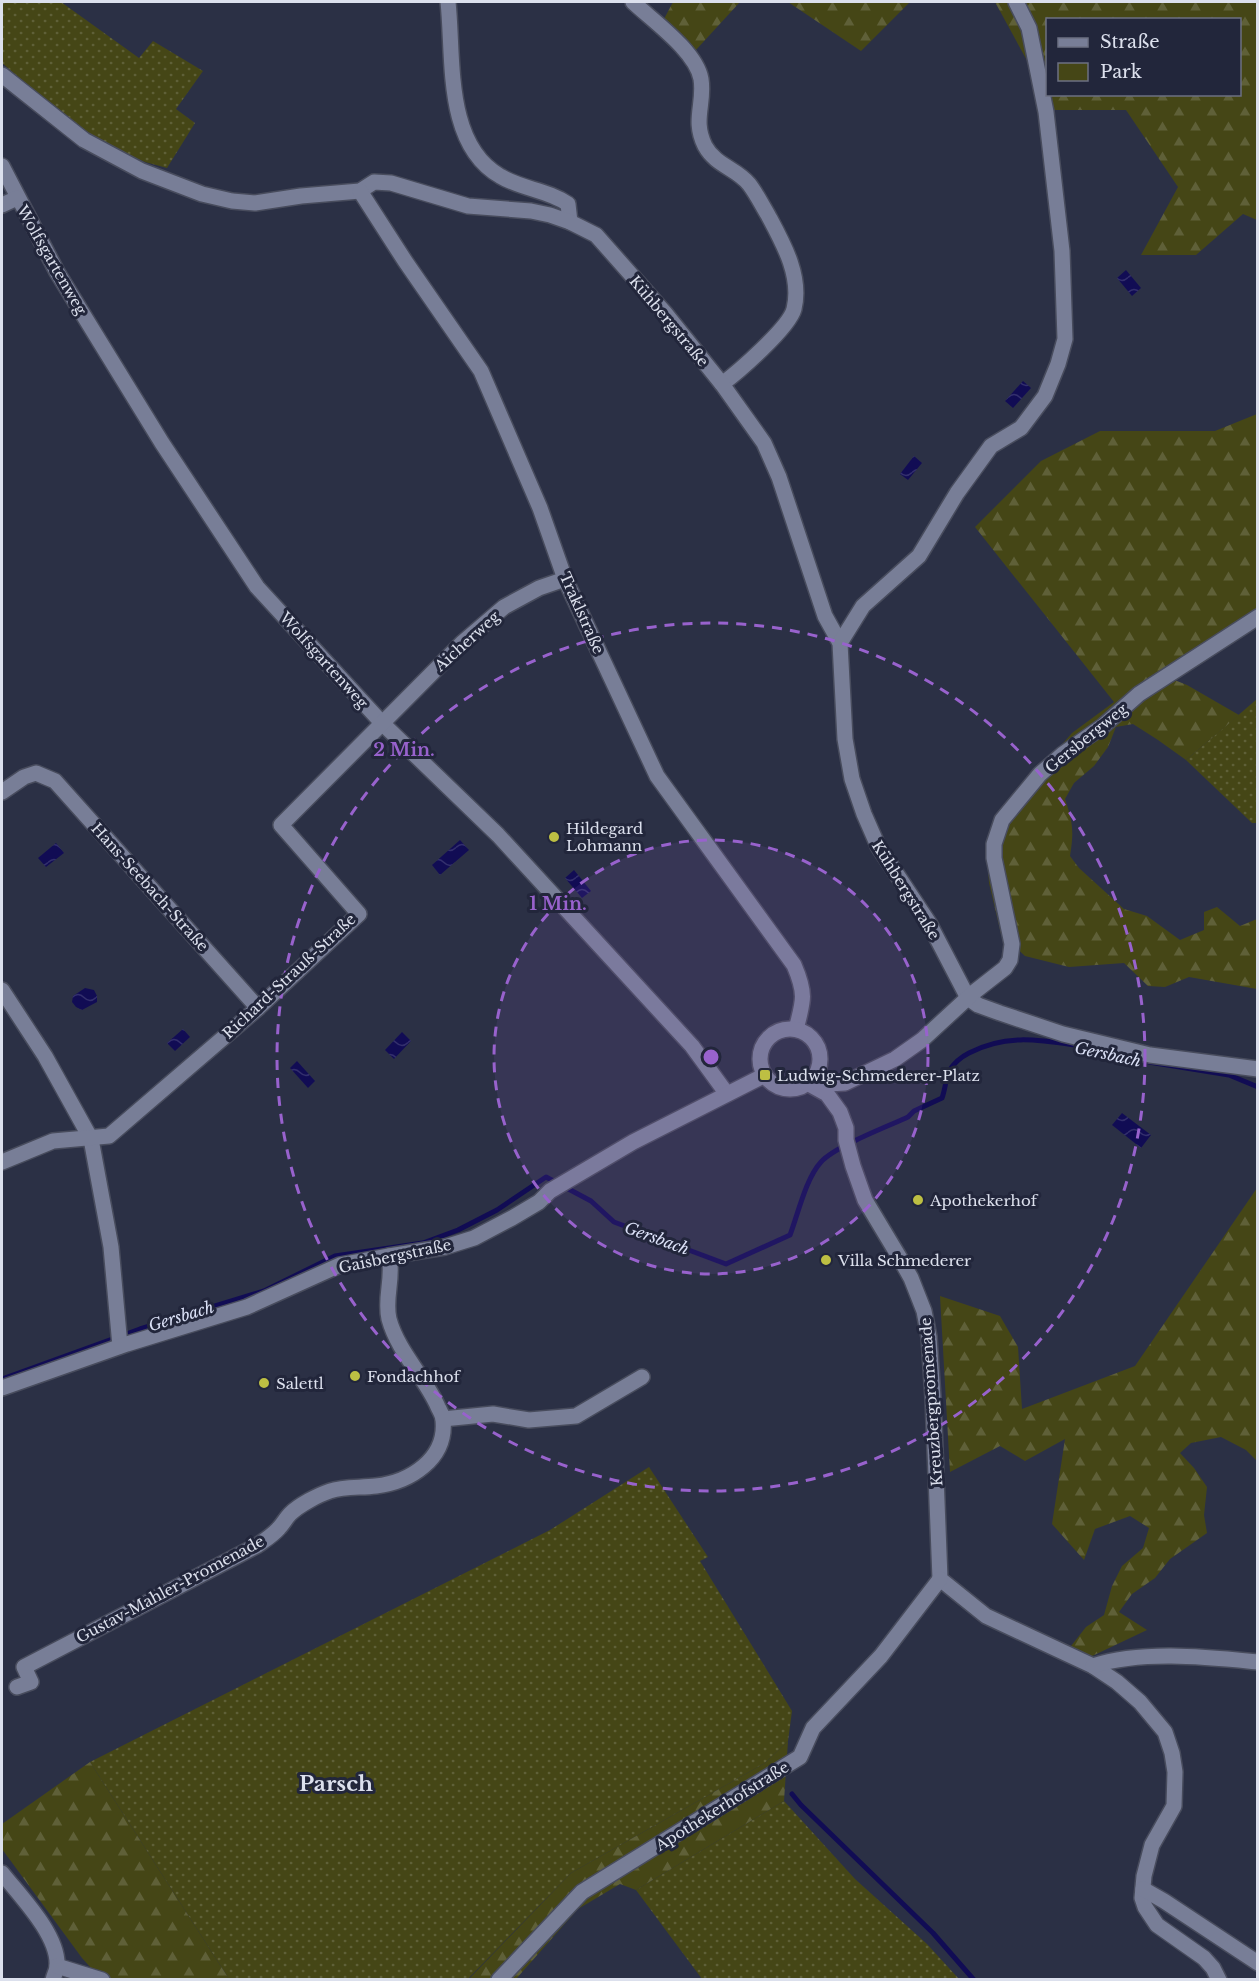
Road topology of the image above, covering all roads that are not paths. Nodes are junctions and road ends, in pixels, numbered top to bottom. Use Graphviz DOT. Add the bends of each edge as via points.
graph roads {
  1 [pos="448,2"];
  2 [pos="633,2"];
  3 [pos="1016,2"];
  4 [pos="2,75"];
  5 [pos="2,166"];
  6 [pos="360,191"];
  7 [pos="17,198"];
  8 [pos="2,205"];
  9 [pos="570,222"];
  10 [pos="722,384"];
  11 [pos="565,579"];
  12 [pos="1257,617"];
  13 [pos="840,643"];
  14 [pos="382,723"];
  15 [pos="2,792"];
  16 [pos="2,990"];
  17 [pos="968,998"];
  18 [pos="258,1008"];
  19 [pos="796,1029"];
  20 [pos="1257,1069"];
  21 [pos="765,1075"];
  22 [pos="811,1080"];
  23 [pos="727,1094"];
  24 [pos="91,1139"];
  25 [pos="2,1162"];
  26 [pos="389,1256"];
  27 [pos="120,1346"];
  28 [pos="642,1377"];
  29 [pos="2,1388"];
  30 [pos="443,1419"];
  31 [pos="940,1579"];
  32 [pos="1257,1662"];
  33 [pos="1092,1666"];
  34 [pos="17,1687"];
  35 [pos="2,1873"];
  36 [pos="1143,1889"];
  37 [pos="1257,1963"];
  38 [pos="55,1973"];
  39 [pos="102,1980"];
  40 [pos="499,1980"];
  41 [pos="1219,1980"];
  1 -- 9 [label="street" via="459,118 467,141 498,176 568,204"];
  2 -- 10 [label="street" via="693,61 701,77 698,121 704,144 712,158 748,183 787,250 794,274 794,311 759,352"];
  3 -- 13 [label="street" via="1029,28 1046,112 1062,252 1065,339 1045,396 1021,428 991,446 919,555 863,606"];
  4 -- 6 [label="street, Kühbergstraße" via="84,140 142,171 202,194 255,203"];
  5 -- 7 [label="street, Wolfsgartenweg"];
  6 -- 9 [label="street, Kühbergstraße" via="374,182 392,183 468,206 531,211"];
  6 -- 11 [label="street, Traklstraße" via="481,371 540,508"];
  7 -- 8 [label="street"];
  7 -- 14 [label="street, Wolfsgartenweg" via="145,416 257,587"];
  9 -- 10 [label="street, Kühbergstraße" via="596,235"];
  10 -- 13 [label="street, Kühbergstraße" via="768,452 783,486 825,616"];
  11 -- 14 [label="street, Aicherweg" via="504,607"];
  11 -- 19 [label="street, Traklstraße" via="657,776 794,965 804,1002"];
  12 -- 17 [label="street, Gersbergweg" via="1139,694 1040,774 1017,800 1002,820 994,844 1012,944 1010,960"];
  13 -- 17 [label="street, Kühbergstraße" via="845,740 864,814 878,846 929,923"];
  14 -- 18 [label="street, Richard-Strauß-Straße" via="280,825 359,914"];
  14 -- 23 [label="street, Wolfsgartenweg" via="498,835 692,1046"];
  15 -- 18 [label="street, Hans-Seebach-Straße" via="36,773 55,781"];
  16 -- 24 [label="street" via="45,1056"];
  17 -- 20 [label="street" via="978,1005 1063,1034 1150,1055"];
  17 -- 22 [label="street" via="914,1047 864,1075 834,1085"];
  18 -- 24 [label="street, Richard-Strauß-Straße" via="109,1136"];
  19 -- 21 [label="street" via="776,1032 768,1038 760,1056"];
  19 -- 22 [label="street" via="812,1037 820,1052"];
  21 -- 22 [label="street" via="780,1087 789,1088"];
  21 -- 23 [label="street, Gaisbergstraße"];
  22 -- 31 [label="street, Kreuzbergpromenade" via="835,1104 846,1128 847,1145 865,1200 911,1278 924,1311 932,1381"];
  23 -- 26 [label="street, Gaisbergstraße" via="633,1142 474,1238"];
  24 -- 25 [label="street, Richard-Strauß-Straße" via="52,1141"];
  24 -- 27 [label="street" via="111,1247"];
  26 -- 27 [label="street, Gaisbergstraße" via="340,1266 247,1307"];
  26 -- 30 [label="street" via="390,1322 414,1368 432,1392"];
  27 -- 29 [label="street, Gaisbergstraße"];
  28 -- 30 [label="street" via="576,1416 529,1420 493,1414"];
  30 -- 34 [label="street, Gustav-Mahler-Promenade" via="440,1444 419,1471 378,1486 330,1491 304,1504 258,1545 24,1667 31,1682"];
  31 -- 33 [label="street" via="986,1616"];
  31 -- 40 [label="street, Apothekerhofstraße" via="881,1656 813,1728 800,1757 582,1892"];
  32 -- 33 [label="street" via="1154,1658 1113,1659"];
  33 -- 36 [label="street" via="1140,1702 1165,1732 1172,1754 1174,1806 1152,1845"];
  35 -- 38 [label="street" via="47,1931 55,1950"];
  36 -- 37 [label="street"];
  36 -- 41 [label="street" via="1145,1907 1157,1925 1204,1958"];
  38 -- 39 [label="street"];
}
